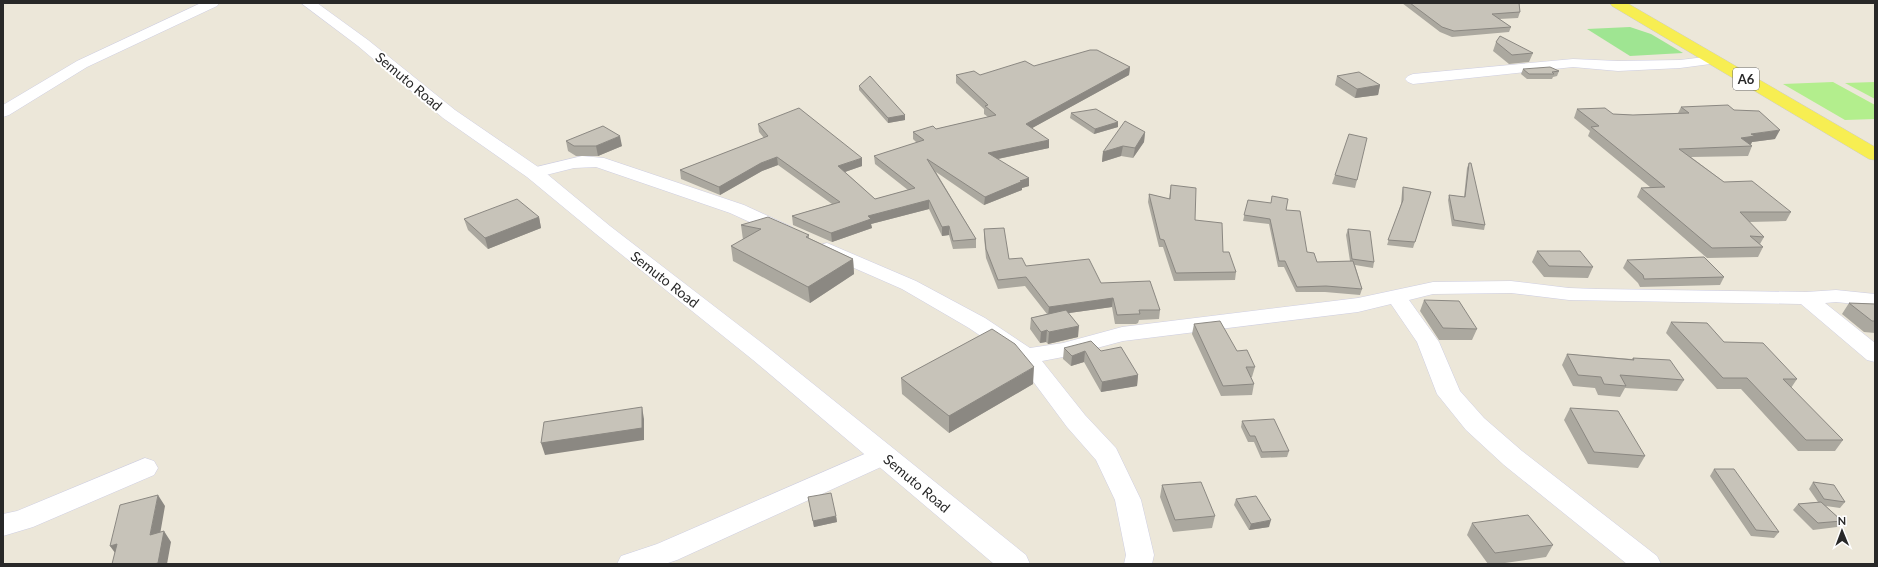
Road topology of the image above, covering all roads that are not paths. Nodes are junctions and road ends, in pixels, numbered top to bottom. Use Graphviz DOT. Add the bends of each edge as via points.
graph roads {
  1 [pos="212,3"];
  2 [pos="308,3"];
  3 [pos="1617,3"];
  4 [pos="1713,60"];
  5 [pos="1413,79"];
  6 [pos="3,112"];
  7 [pos="1875,155"];
  8 [pos="534,173"];
  9 [pos="1396,296"];
  10 [pos="1806,298"];
  11 [pos="1875,300"];
  12 [pos="1875,355"];
  13 [pos="1026,356"];
  14 [pos="883,455"];
  15 [pos="145,468"];
  16 [pos="3,525"];
  17 [pos="631,564"];
  18 [pos="1015,564"];
  19 [pos="1138,564"];
  20 [pos="1647,564"];
  1 -- 6 [label="street" via="82,64"];
  2 -- 8 [label="main road, Semuto Road" via="363,43 449,114"];
  3 -- 4 [label="main road, A6"];
  4 -- 5 [label="street" via="1618,66 1573,64"];
  4 -- 7 [label="main road, A6"];
  8 -- 13 [label="street" via="566,164 598,162 737,209 909,285 976,323"];
  8 -- 14 [label="main road, Semuto Road"];
  9 -- 10 [label="street" via="1433,288 1511,287 1569,294"];
  9 -- 13 [label="street" via="1331,309 1122,334 1063,350"];
  9 -- 20 [label="street" via="1428,342 1449,394 1475,424 1513,458"];
  10 -- 11 [label="street" via="1836,296"];
  10 -- 12 [label="street"];
  13 -- 19 [label="street" via="1076,421 1107,455 1128,500 1140,555"];
  14 -- 17 [label="street" via="667,552"];
  14 -- 18 [label="main road, Semuto Road"];
  15 -- 16 [label="street" via="23,520"];
}
